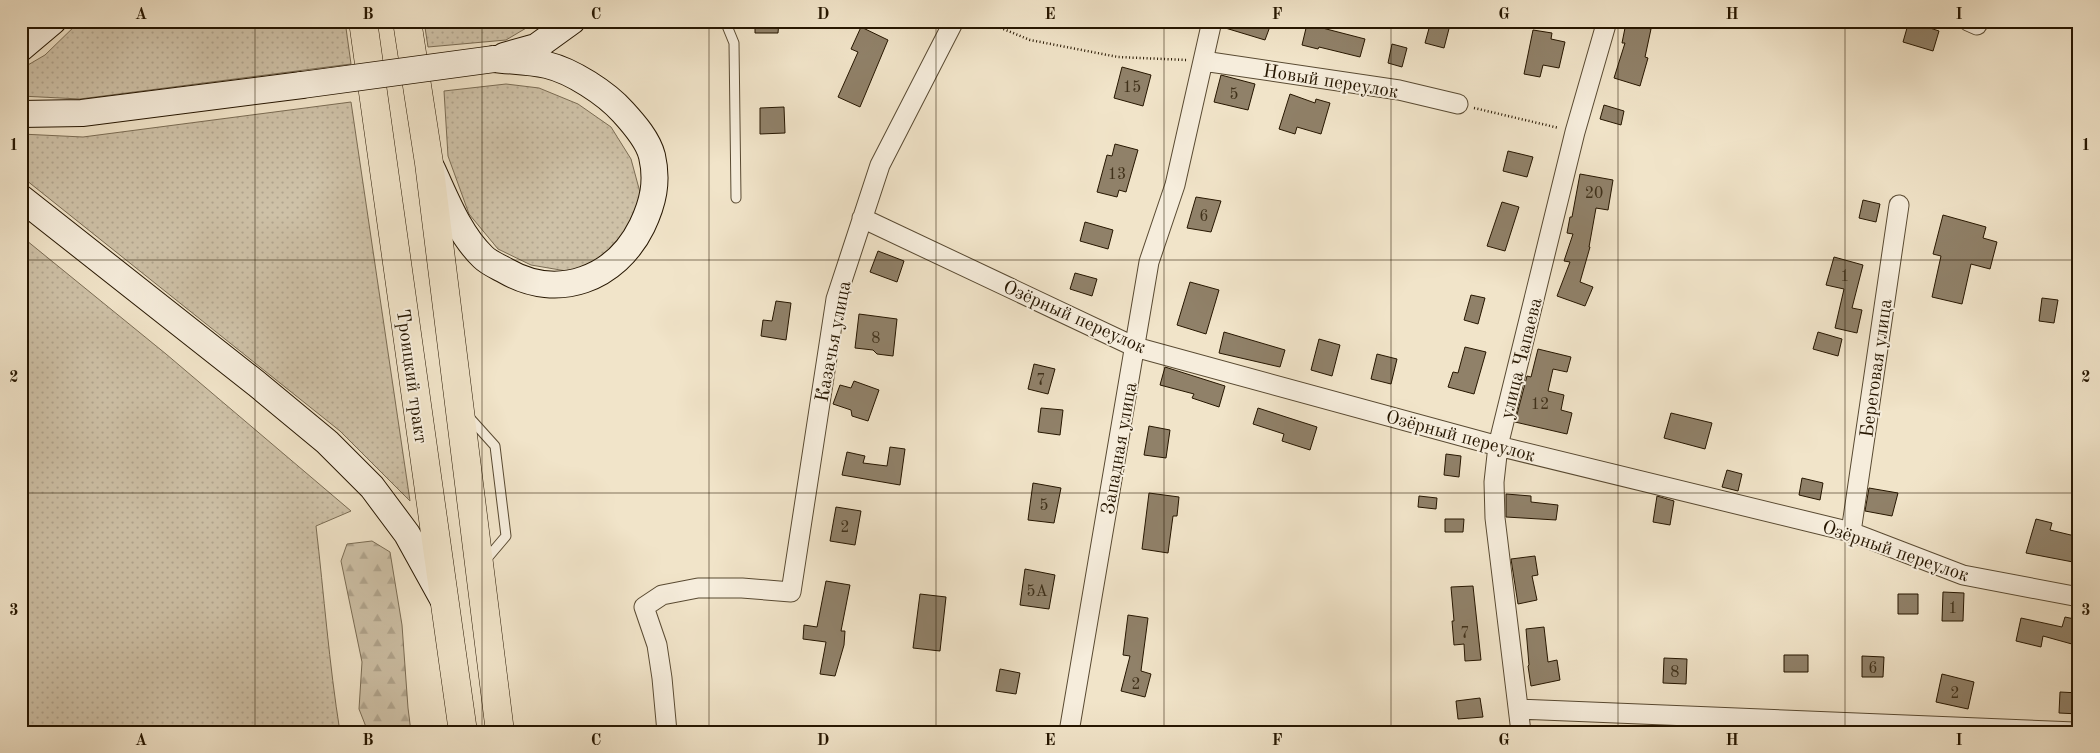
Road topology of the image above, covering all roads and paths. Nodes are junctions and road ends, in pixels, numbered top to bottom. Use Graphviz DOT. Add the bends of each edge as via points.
graph roads {
  1 [pos="53,21"];
  2 [pos="363,21"];
  3 [pos="407,21"];
  4 [pos="572,21"];
  5 [pos="726,21"];
  6 [pos="954,21"];
  7 [pos="984,21"];
  8 [pos="1212,21"];
  9 [pos="1608,21"];
  10 [pos="21,48"];
  11 [pos="494,59"];
  12 [pos="1204,61"];
  13 [pos="1458,104"];
  14 [pos="21,114"];
  15 [pos="1575,132"];
  16 [pos="428,163"];
  17 [pos="21,198"];
  18 [pos="736,198"];
  19 [pos="1899,205"];
  20 [pos="862,218"];
  21 [pos="1136,347"];
  22 [pos="1498,446"];
  23 [pos="1851,532"];
  24 [pos="2079,598"];
  25 [pos="445,603"];
  26 [pos="1520,709"];
  27 [pos="463,732"];
  28 [pos="500,732"];
  29 [pos="668,732"];
  30 [pos="1069,732"];
  31 [pos="1522,732"];
  32 [pos="2075,732"];
  1 -- 10 [label="main road"];
  2 -- 25 [label="main road, Троицкий тракт"];
  3 -- 16 [label="main road"];
  4 -- 11 [label="main road" via="536,47"];
  5 -- 18 [label="lane" via="734,43"];
  6 -- 20 [label="street, Казачья улица" via="880,165"];
  7 -- 12 [label="path" via="1030,40 1118,57"];
  8 -- 12 [label="street, Западная улица"];
  9 -- 15 [label="street, улица Чапаева"];
  11 -- 14 [label="main road, bridge" via="82,113"];
  11 -- 16 [label="main road" via="548,65 584,81 612,100 636,126 651,154 656,180 651,207 628,249 612,266 589,279 555,285 522,280 484,258 462,230"];
  12 -- 13 [label="street, Новый переулок" via="1399,90"];
  12 -- 21 [label="street, Западная улица" via="1174,185 1150,262"];
  13 -- 15 [label="path"];
  15 -- 22 [label="street, улица Чапаева"];
  16 -- 28 [label="main road"];
  17 -- 25 [label="main road" via="327,442 372,487 407,534"];
  19 -- 23 [label="street, Береговая улица"];
  20 -- 21 [label="street, Озёрный переулок"];
  20 -- 29 [label="street, Казачья улица" via="836,299 791,592 698,588 662,595 644,607 656,645"];
  21 -- 22 [label="street, Озёрный переулок"];
  21 -- 30 [label="street, Западная улица"];
  22 -- 23 [label="street, Озёрный переулок"];
  22 -- 26 [label="street, улица Чапаева" via="1495,518"];
  23 -- 24 [label="street, Озёрный переулок" via="1963,575"];
  25 -- 27 [label="main road, Троицкий тракт"];
  26 -- 31 [label="street, улица Чапаева"];
  26 -- 32 [label="street"];
}
